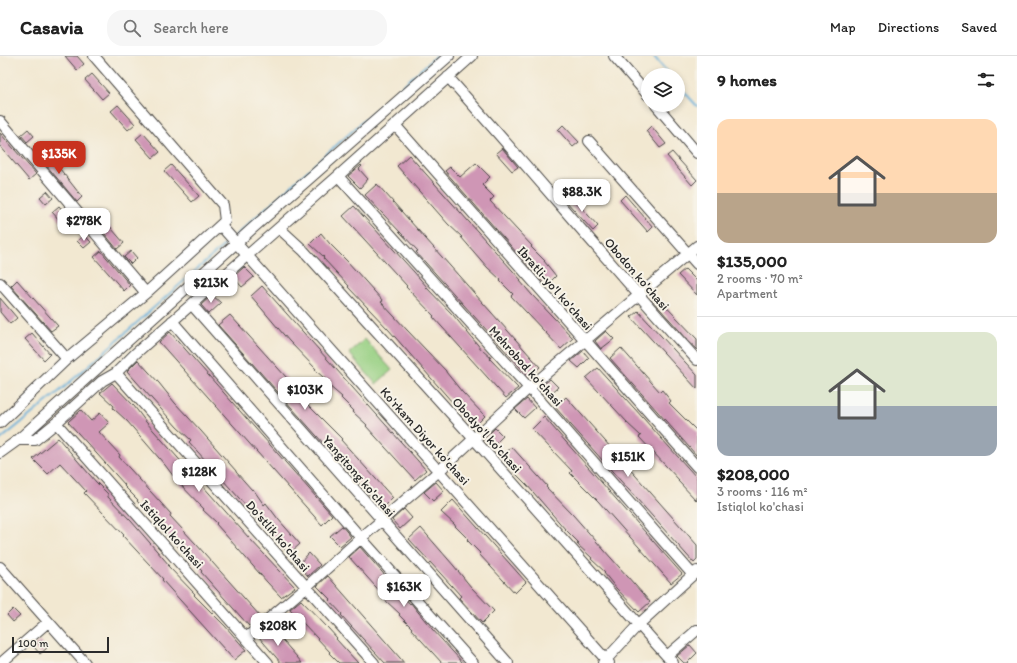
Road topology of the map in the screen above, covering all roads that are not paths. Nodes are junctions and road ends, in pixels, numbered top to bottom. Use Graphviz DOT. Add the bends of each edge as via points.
graph roads {
  1 [pos="94,56"];
  2 [pos="449,56"];
  3 [pos="472,56"];
  4 [pos="614,56"];
  5 [pos="448,77"];
  6 [pos="641,87"];
  7 [pos="662,112"];
  8 [pos="0,122"];
  9 [pos="395,125"];
  10 [pos="589,141"];
  11 [pos="697,153"];
  12 [pos="338,176"];
  13 [pos="221,226"];
  14 [pos="279,228"];
  15 [pos="236,243"];
  16 [pos="697,246"];
  17 [pos="688,254"];
  18 [pos="248,256"];
  19 [pos="697,264"];
  20 [pos="0,283"];
  21 [pos="146,293"];
  22 [pos="638,295"];
  23 [pos="192,305"];
  24 [pos="172,321"];
  25 [pos="585,340"];
  26 [pos="67,359"];
  27 [pos="697,360"];
  28 [pos="116,373"];
  29 [pos="529,388"];
  30 [pos="0,423"];
  31 [pos="56,423"];
  32 [pos="473,438"];
  33 [pos="18,440"];
  34 [pos="0,453"];
  35 [pos="697,467"];
  36 [pos="439,471"];
  37 [pos="381,521"];
  38 [pos="361,538"];
  39 [pos="0,566"];
  40 [pos="695,573"];
  41 [pos="306,587"];
  42 [pos="48,622"];
  43 [pos="639,624"];
  44 [pos="697,630"];
  45 [pos="246,638"];
  46 [pos="670,659"];
  47 [pos="606,662"];
  48 [pos="1,663"];
  49 [pos="85,663"];
  50 [pos="268,663"];
  51 [pos="374,663"];
  52 [pos="473,663"];
  53 [pos="508,663"];
  1 -- 13 [label="street" via="224,205 225,221"];
  2 -- 15 [label="street"];
  3 -- 5 [label="street"];
  4 -- 6 [label="street"];
  5 -- 9 [label="street"];
  5 -- 22 [label="street, Obodon ko'chasi"];
  7 -- 11 [label="street"];
  8 -- 21 [label="street"];
  9 -- 12 [label="street"];
  9 -- 25 [label="street, Ibratli-yo'l ko'chasi"];
  10 -- 17 [label="street"];
  12 -- 14 [label="street"];
  12 -- 29 [label="street, Mehrobod ko'chasi"];
  13 -- 15 [label="street, Ko'rkam Diyor ko'chasi"];
  13 -- 21 [label="street"];
  14 -- 18 [label="street"];
  14 -- 32 [label="street, Obodyo'l ko'chasi" via="303,250"];
  15 -- 18 [label="street, Ko'rkam Diyor ko'chasi"];
  15 -- 33 [label="street"];
  16 -- 17 [label="street"];
  17 -- 19 [label="street"];
  17 -- 22 [label="street"];
  18 -- 23 [label="street"];
  18 -- 36 [label="street, Ko'rkam Diyor ko'chasi"];
  20 -- 26 [label="street"];
  21 -- 26 [label="street"];
  22 -- 25 [label="street"];
  22 -- 27 [label="street, Obodon ko'chasi"];
  23 -- 24 [label="street"];
  23 -- 37 [label="street, Yangitong ko'chasi"];
  24 -- 28 [label="street"];
  24 -- 38 [label="street"];
  25 -- 29 [label="street"];
  25 -- 35 [label="street, Ibratli-yo'l ko'chasi"];
  26 -- 30 [label="street"];
  28 -- 31 [label="street" via="102,381"];
  28 -- 41 [label="street, Do'stlik ko'chasi"];
  29 -- 32 [label="street"];
  29 -- 40 [label="street, Mehrobod ko'chasi"];
  31 -- 33 [label="street" via="35,440"];
  31 -- 45 [label="street, Istiqlol ko'chasi"];
  32 -- 36 [label="street"];
  32 -- 43 [label="street, Obodyo'l ko'chasi"];
  33 -- 34 [label="street"];
  36 -- 37 [label="street"];
  36 -- 47 [label="street, Ko'rkam Diyor ko'chasi"];
  37 -- 38 [label="street"];
  37 -- 53 [label="street, Yangitong ko'chasi"];
  38 -- 41 [label="street"];
  38 -- 52 [label="street"];
  39 -- 42 [label="street"];
  40 -- 43 [label="street"];
  41 -- 45 [label="street"];
  41 -- 51 [label="street, Do'stlik ko'chasi"];
  42 -- 48 [label="street"];
  42 -- 49 [label="street"];
  43 -- 46 [label="street, Obodyo'l ko'chasi"];
  43 -- 47 [label="street"];
  44 -- 46 [label="street"];
  45 -- 50 [label="street, Istiqlol ko'chasi"];
}
